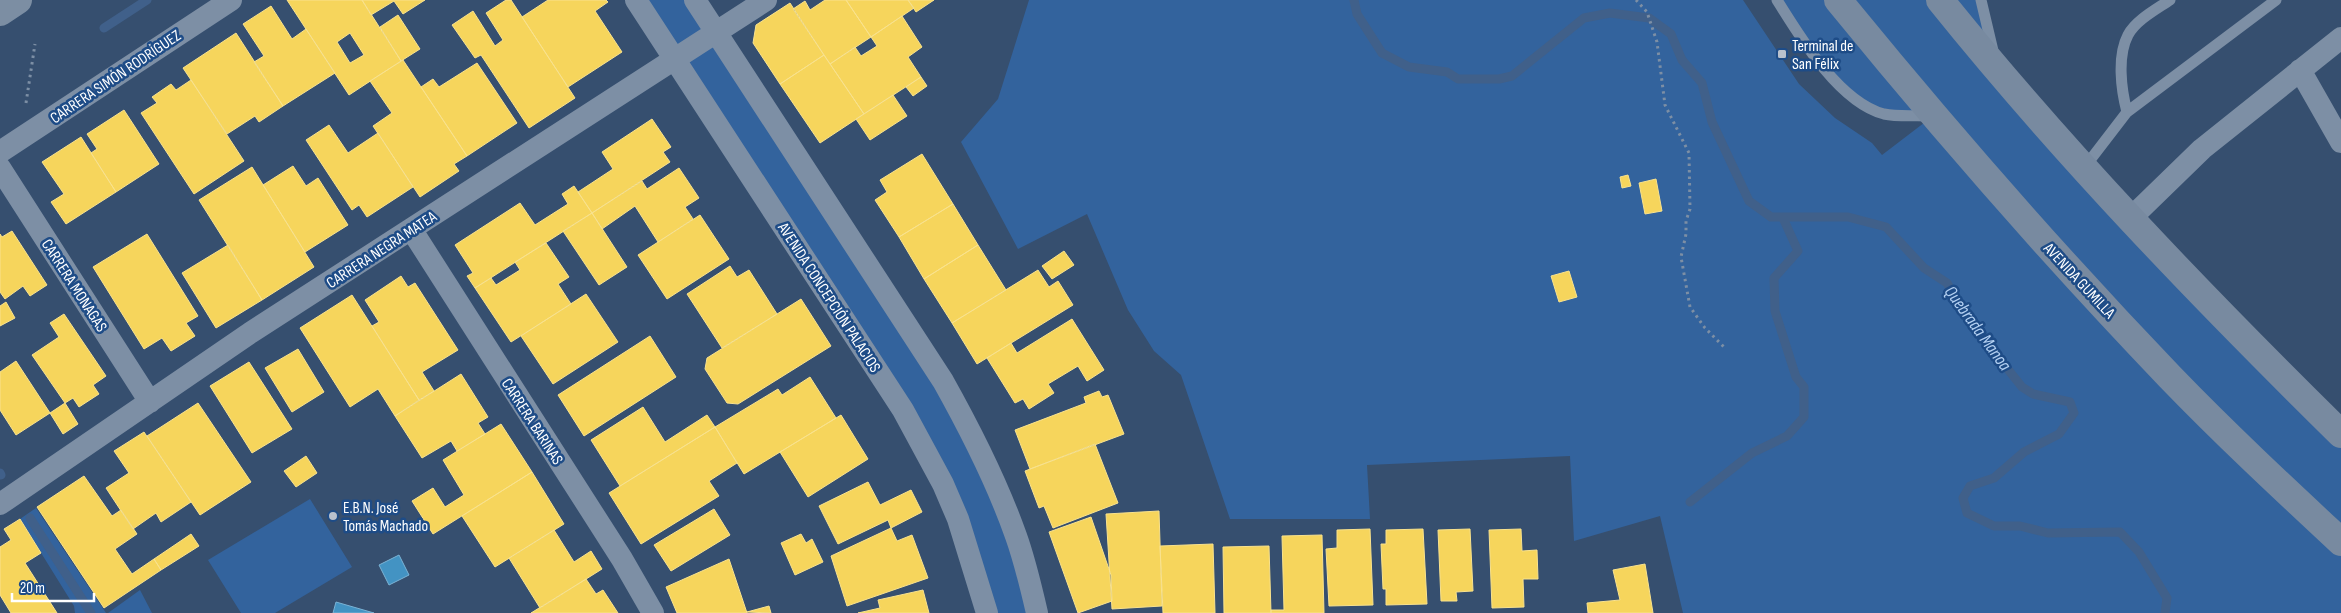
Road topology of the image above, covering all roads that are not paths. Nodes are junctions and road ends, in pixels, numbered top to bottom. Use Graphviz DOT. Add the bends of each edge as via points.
graph roads {
  1 [pos="18,0"];
  2 [pos="231,0"];
  3 [pos="636,0"];
  4 [pos="695,0"];
  5 [pos="766,0"];
  6 [pos="1777,0"];
  7 [pos="1838,0"];
  8 [pos="1940,0"];
  9 [pos="1980,0"];
  10 [pos="2170,0"];
  11 [pos="2276,0"];
  12 [pos="0,12"];
  13 [pos="716,32"];
  14 [pos="2341,38"];
  15 [pos="675,59"];
  16 [pos="1997,69"];
  17 [pos="2300,70"];
  18 [pos="2126,112"];
  19 [pos="1934,116"];
  20 [pos="2341,142"];
  21 [pos="0,152"];
  22 [pos="0,168"];
  23 [pos="2084,168"];
  24 [pos="2131,218"];
  25 [pos="411,230"];
  26 [pos="150,402"];
  27 [pos="2341,434"];
  28 [pos="0,504"];
  29 [pos="2341,542"];
  30 [pos="653,613"];
  31 [pos="986,613"];
  32 [pos="1037,613"];
  1 -- 12 [label="highway"];
  2 -- 21 [label="street, CARRERA SIMÓN RODRÍGUEZ"];
  3 -- 15 [label="street, AVENIDA CONCEPCIÓN PALACIOS"];
  4 -- 13 [label="street"];
  5 -- 13 [label="street, CARRERA NEGRA MATEA"];
  6 -- 19 [label="lane" via="1802,41 1841,87 1869,108 1886,114"];
  7 -- 19 [label="main road, AVENIDA GUMILLA"];
  8 -- 16 [label="main road"];
  9 -- 16 [label="lane"];
  10 -- 18 [label="lane" via="2128,34 2122,57 2122,94"];
  11 -- 18 [label="lane"];
  13 -- 15 [label="street, CARRERA NEGRA MATEA"];
  13 -- 32 [label="street" via="955,402 1006,511"];
  14 -- 17 [label="street"];
  15 -- 25 [label="street, CARRERA NEGRA MATEA"];
  15 -- 31 [label="street, AVENIDA CONCEPCIÓN PALACIOS" via="928,453 958,518"];
  16 -- 23 [label="main road"];
  17 -- 20 [label="street"];
  17 -- 24 [label="street" via="2202,149"];
  18 -- 23 [label="lane"];
  19 -- 29 [label="main road, AVENIDA GUMILLA" via="2069,270 2171,378"];
  22 -- 26 [label="street, CARRERA MONAGAS"];
  23 -- 24 [label="main road"];
  24 -- 27 [label="main road"];
  25 -- 26 [label="street, CARRERA NEGRA MATEA" via="250,333"];
  25 -- 30 [label="street, CARRERA BARINAS" via="622,559"];
  26 -- 28 [label="street, CARRERA NEGRA MATEA"];
}
